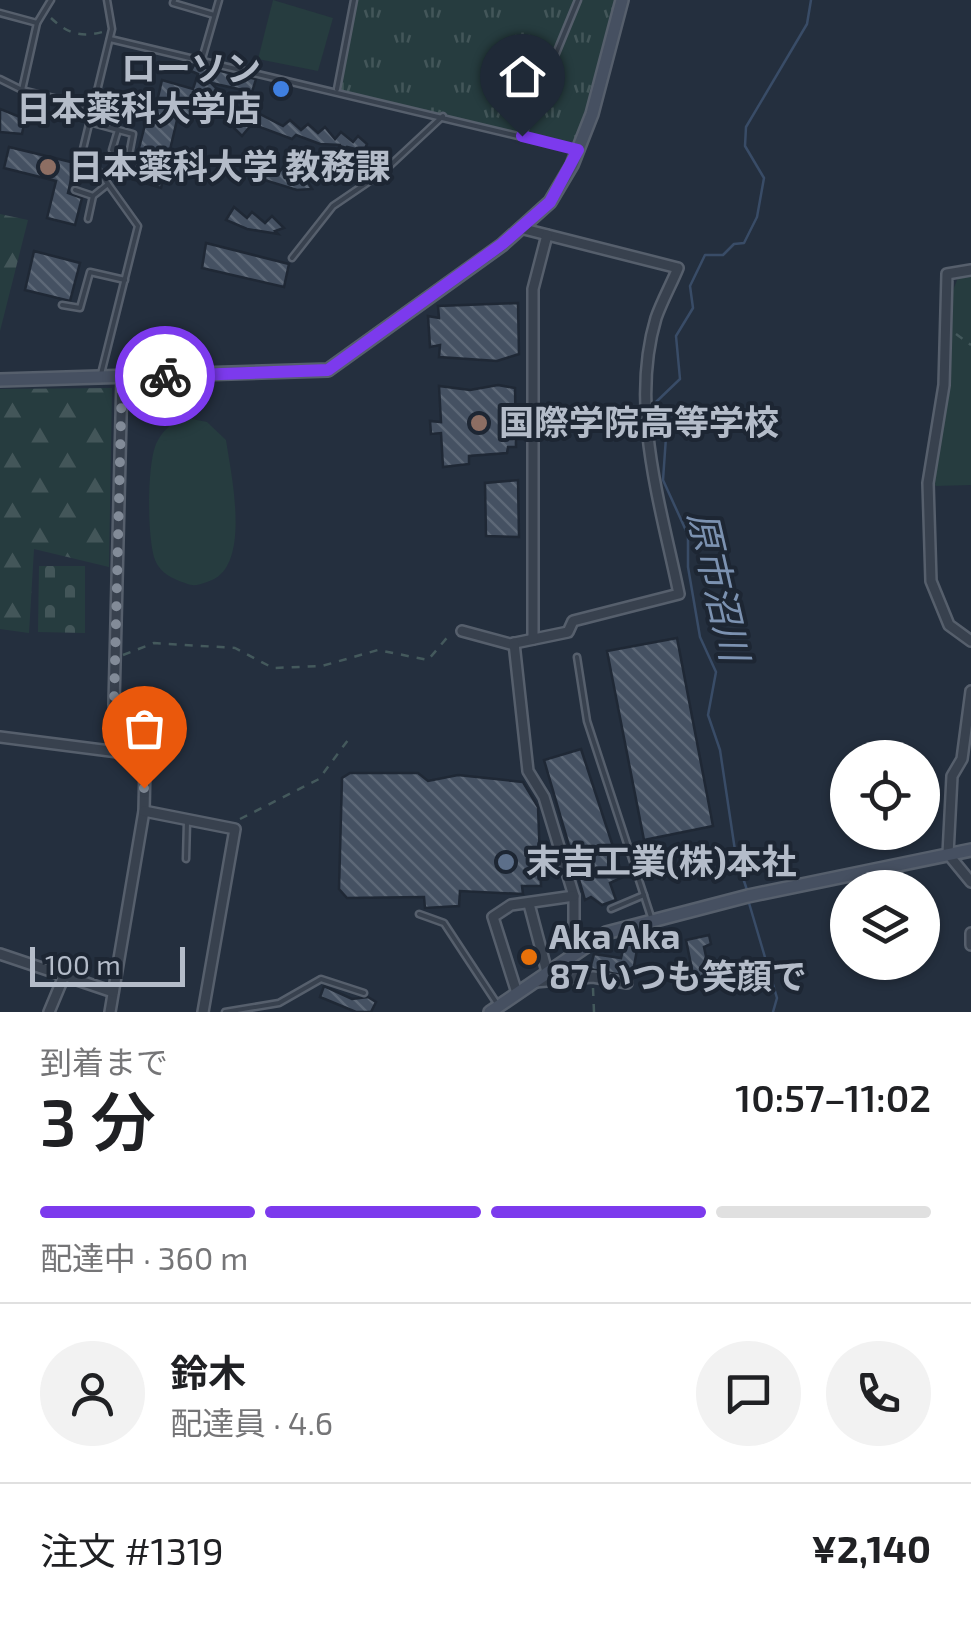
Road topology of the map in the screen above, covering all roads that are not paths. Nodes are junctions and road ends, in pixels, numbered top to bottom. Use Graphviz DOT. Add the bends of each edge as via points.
graph roads {
  1 [pos="51,0"];
  2 [pos="108,0"];
  3 [pos="174,0"];
  4 [pos="218,0"];
  5 [pos="354,0"];
  6 [pos="578,0"];
  7 [pos="622,0"];
  8 [pos="0,13"];
  9 [pos="214,15"];
  10 [pos="37,23"];
  11 [pos="110,39"];
  12 [pos="202,59"];
  13 [pos="0,78"];
  14 [pos="22,90"];
  15 [pos="336,90"];
  16 [pos="92,107"];
  17 [pos="443,116"];
  18 [pos="88,122"];
  19 [pos="118,130"];
  20 [pos="522,136"];
  21 [pos="578,150"];
  22 [pos="108,184"];
  23 [pos="75,190"];
  24 [pos="92,196"];
  25 [pos="88,219"];
  26 [pos="520,228"];
  27 [pos="547,235"];
  28 [pos="292,258"];
  29 [pos="971,270"];
  30 [pos="124,280"];
  31 [pos="62,304"];
  32 [pos="122,377"];
  33 [pos="100,378"];
  34 [pos="0,380"];
  35 [pos="462,631"];
  36 [pos="970,637"];
  37 [pos="534,639"];
  38 [pos="514,643"];
  39 [pos="577,656"];
  40 [pos="971,691"];
  41 [pos="0,737"];
  42 [pos="118,752"];
  43 [pos="144,811"];
  44 [pos="186,822"];
  45 [pos="971,850"];
  46 [pos="948,854"];
  47 [pos="186,859"];
  48 [pos="971,882"];
  49 [pos="574,896"];
  50 [pos="644,896"];
  51 [pos="529,904"];
  52 [pos="611,909"];
  53 [pos="418,914"];
  54 [pos="652,920"];
  55 [pos="971,933"];
  56 [pos="971,945"];
  57 [pos="574,953"];
  58 [pos="0,954"];
  59 [pos="547,972"];
  60 [pos="64,976"];
  61 [pos="532,982"];
  62 [pos="628,983"];
  63 [pos="113,992"];
  64 [pos="364,993"];
  65 [pos="504,1005"];
  66 [pos="49,1012"];
  67 [pos="110,1012"];
  68 [pos="203,1012"];
  69 [pos="225,1012"];
  1 -- 10 [label="lane"];
  2 -- 11 [label="lane"];
  3 -- 9 [label="lane"];
  4 -- 9 [label="lane"];
  5 -- 15 [label="lane"];
  6 -- 20 [label="lane"];
  7 -- 21 [label="street"];
  8 -- 10 [label="lane"];
  9 -- 12 [label="lane"];
  10 -- 14 [label="lane"];
  11 -- 12 [label="lane"];
  11 -- 16 [label="lane"];
  12 -- 15 [label="lane"];
  13 -- 14 [label="lane"];
  14 -- 16 [label="lane"];
  15 -- 17 [label="lane"];
  16 -- 18 [label="lane"];
  17 -- 20 [label="lane"];
  17 -- 28 [label="lane" via="383,172 333,206"];
  18 -- 19 [label="lane"];
  18 -- 22 [label="lane" via="83,149"];
  19 -- 19 [label="lane" via="133,134 129,155 112,150"];
  20 -- 21 [label="lane"];
  21 -- 26 [label="street" via="550,202"];
  22 -- 24 [label="lane"];
  22 -- 30 [label="lane" via="138,226"];
  23 -- 24 [label="lane"];
  24 -- 25 [label="lane"];
  26 -- 27 [label="street"];
  26 -- 32 [label="street" via="320,373"];
  27 -- 37 [label="street" via="532,289"];
  27 -- 37 [label="street" via="678,268 656,319 648,444 680,594 573,621 568,632"];
  29 -- 36 [label="street" via="947,274 944,385 928,483 931,580 949,626"];
  30 -- 31 [label="lane" via="90,272 80,308"];
  30 -- 33 [label="lane"];
  32 -- 33 [label="street"];
  32 -- 42 [label="street"];
  33 -- 34 [label="street"];
  35 -- 38 [label="street"];
  37 -- 38 [label="street"];
  38 -- 49 [label="street" via="528,770 544,797"];
  39 -- 50 [label="lane" via="587,722"];
  40 -- 46 [label="street" via="962,759 952,776"];
  41 -- 42 [label="street"];
  42 -- 43 [label="street" via="144,765"];
  43 -- 44 [label="street"];
  43 -- 63 [label="street"];
  44 -- 47 [label="lane"];
  44 -- 68 [label="street" via="236,829"];
  45 -- 46 [label="street"];
  46 -- 48 [label="street"];
  46 -- 54 [label="street"];
  49 -- 51 [label="street"];
  49 -- 57 [label="street"];
  50 -- 52 [label="lane"];
  50 -- 54 [label="lane"];
  51 -- 59 [label="street"];
  51 -- 65 [label="street" via="493,917"];
  53 -- 65 [label="lane" via="444,923"];
  54 -- 57 [label="street" via="606,932"];
  55 -- 56 [label="street"];
  57 -- 59 [label="street"];
  58 -- 60 [label="street"];
  59 -- 61 [label="street"];
  60 -- 63 [label="street"];
  60 -- 66 [label="street"];
  61 -- 62 [label="street" via="593,977"];
  61 -- 65 [label="street"];
  63 -- 67 [label="street"];
  64 -- 69 [label="lane" via="321,979 279,1003"];
}
